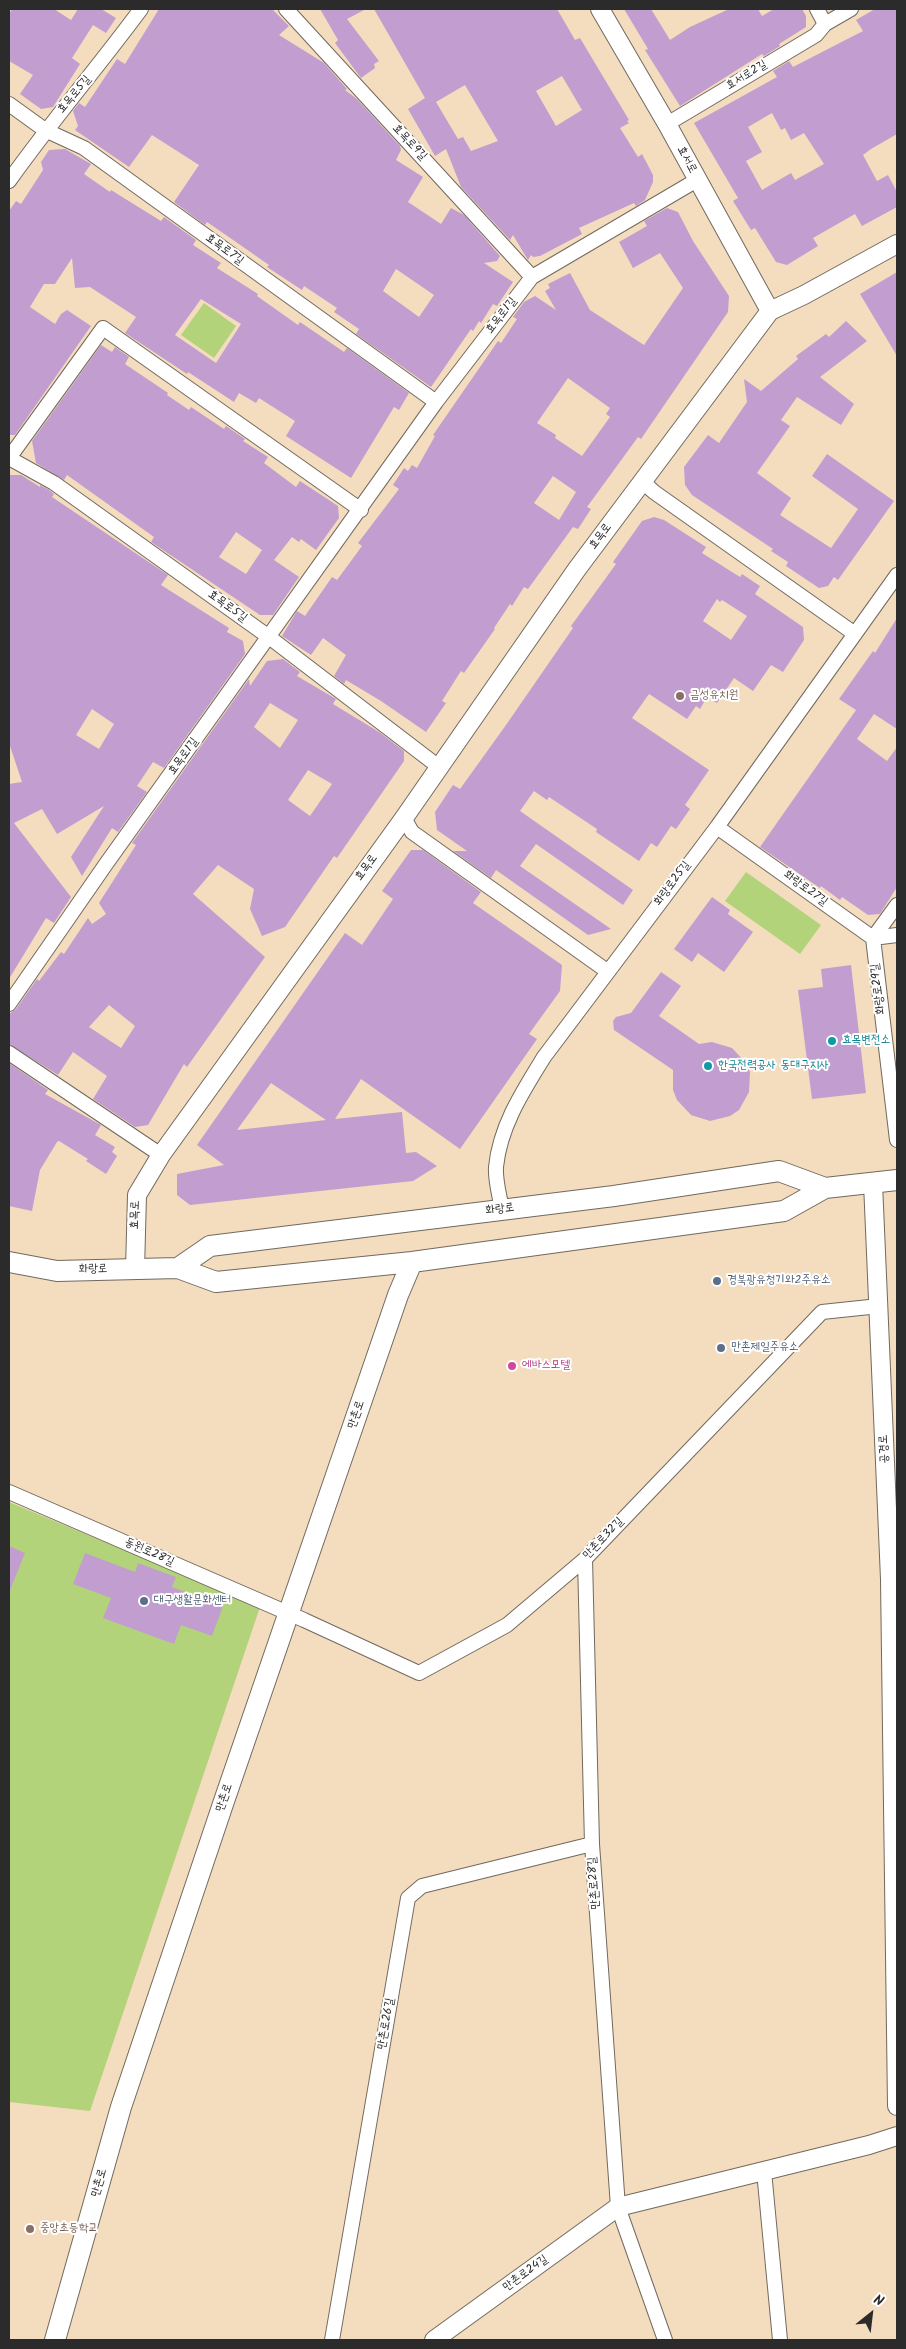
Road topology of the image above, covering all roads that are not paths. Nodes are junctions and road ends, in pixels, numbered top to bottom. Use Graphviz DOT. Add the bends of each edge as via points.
graph roads {
  1 [pos="141,9"];
  2 [pos="286,9"];
  3 [pos="600,9"];
  4 [pos="817,9"];
  5 [pos="851,9"];
  6 [pos="825,24"];
  7 [pos="9,104"];
  8 [pos="667,124"];
  9 [pos="45,130"];
  10 [pos="9,180"];
  11 [pos="697,180"];
  12 [pos="897,244"];
  13 [pos="532,277"];
  14 [pos="770,311"];
  15 [pos="436,402"];
  16 [pos="9,458"];
  17 [pos="643,482"];
  18 [pos="360,510"];
  19 [pos="897,575"];
  20 [pos="855,634"];
  21 [pos="269,637"];
  22 [pos="439,766"];
  23 [pos="404,818"];
  24 [pos="716,827"];
  25 [pos="897,905"];
  26 [pos="897,935"];
  27 [pos="873,938"];
  28 [pos="607,971"];
  29 [pos="9,1004"];
  30 [pos="9,1054"];
  31 [pos="897,1140"];
  32 [pos="161,1155"];
  33 [pos="897,1180"];
  34 [pos="873,1183"];
  35 [pos="825,1188"];
  36 [pos="502,1210"];
  37 [pos="9,1262"];
  38 [pos="412,1262"];
  39 [pos="178,1268"];
  40 [pos="135,1270"];
  41 [pos="879,1306"];
  42 [pos="9,1492"];
  43 [pos="585,1559"];
  44 [pos="894,1579"];
  45 [pos="288,1614"];
  46 [pos="592,1844"];
  47 [pos="896,1892"];
  48 [pos="897,2106"];
  49 [pos="897,2136"];
  50 [pos="764,2171"];
  51 [pos="618,2207"];
  52 [pos="55,2340"];
  53 [pos="332,2340"];
  54 [pos="434,2340"];
  55 [pos="666,2340"];
  56 [pos="780,2340"];
  1 -- 9 [label="street, 효목로5길"];
  2 -- 13 [label="street, 효목로9길"];
  3 -- 8 [label="street, 효서로"];
  4 -- 6 [label="street"];
  5 -- 6 [label="street, 효서로2길"];
  6 -- 8 [label="street, 효서로2길" via="816,35"];
  7 -- 9 [label="street, 효목로7길"];
  8 -- 11 [label="street, 효서로"];
  9 -- 10 [label="street, 효목로5길"];
  9 -- 15 [label="street, 효목로7길" via="84,148"];
  11 -- 13 [label="street, 효목로1길"];
  11 -- 14 [label="street, 효서로"];
  12 -- 14 [label="street, 효목로"];
  13 -- 15 [label="street, 효목로1길"];
  14 -- 17 [label="street, 효목로"];
  15 -- 18 [label="street, 효목로1길"];
  16 -- 18 [label="street, 효목로5길" via="103,328"];
  16 -- 21 [label="street, 효목로5길" via="54,483"];
  17 -- 20 [label="street"];
  17 -- 22 [label="street, 효목로"];
  18 -- 21 [label="street, 효목로1길"];
  19 -- 20 [label="street, 화랑로25길"];
  20 -- 24 [label="street, 화랑로25길"];
  21 -- 22 [label="street, 효목로5길"];
  21 -- 29 [label="street, 효목로1길"];
  22 -- 23 [label="street, 효목로"];
  23 -- 28 [label="street" via="412,832"];
  23 -- 32 [label="street, 효목로"];
  24 -- 27 [label="street, 화랑로27길"];
  24 -- 28 [label="street, 화랑로25길"];
  25 -- 27 [label="street"];
  26 -- 27 [label="street"];
  27 -- 31 [label="street, 화랑로29길"];
  28 -- 36 [label="street, 화랑로25길" via="544,1057 519,1096 506,1125 496,1168"];
  30 -- 32 [label="street"];
  32 -- 40 [label="street, 효목로" via="136,1195"];
  33 -- 34 [label="main road, 화랑로"];
  34 -- 35 [label="main road, 화랑로"];
  34 -- 41 [label="street, 공경로"];
  35 -- 36 [label="main road, 화랑로" via="779,1171"];
  35 -- 38 [label="main road, 화랑로" via="784,1211"];
  36 -- 39 [label="main road, 화랑로" via="210,1246"];
  37 -- 40 [label="main road, 화랑로" via="57,1271"];
  38 -- 39 [label="main road, 화랑로" via="216,1282"];
  38 -- 45 [label="main road, 만촌로"];
  39 -- 40 [label="main road, 화랑로"];
  41 -- 43 [label="street, 만촌로32길" via="822,1312"];
  41 -- 44 [label="street, 공경로"];
  42 -- 45 [label="street, 동원로28길"];
  43 -- 45 [label="street, 만촌로32길" via="508,1625 419,1673"];
  43 -- 46 [label="street, 만촌로28길"];
  44 -- 47 [label="street, 공경로"];
  45 -- 52 [label="main road, 만촌로" via="122,2107"];
  46 -- 51 [label="street, 만촌로28길"];
  46 -- 53 [label="street, 만촌로26길" via="422,1886 408,1898"];
  47 -- 48 [label="street, 공경로"];
  49 -- 50 [label="street, 만촌로24길"];
  50 -- 51 [label="street, 만촌로24길"];
  50 -- 56 [label="street"];
  51 -- 54 [label="street, 만촌로24길"];
  51 -- 55 [label="street"];
}
